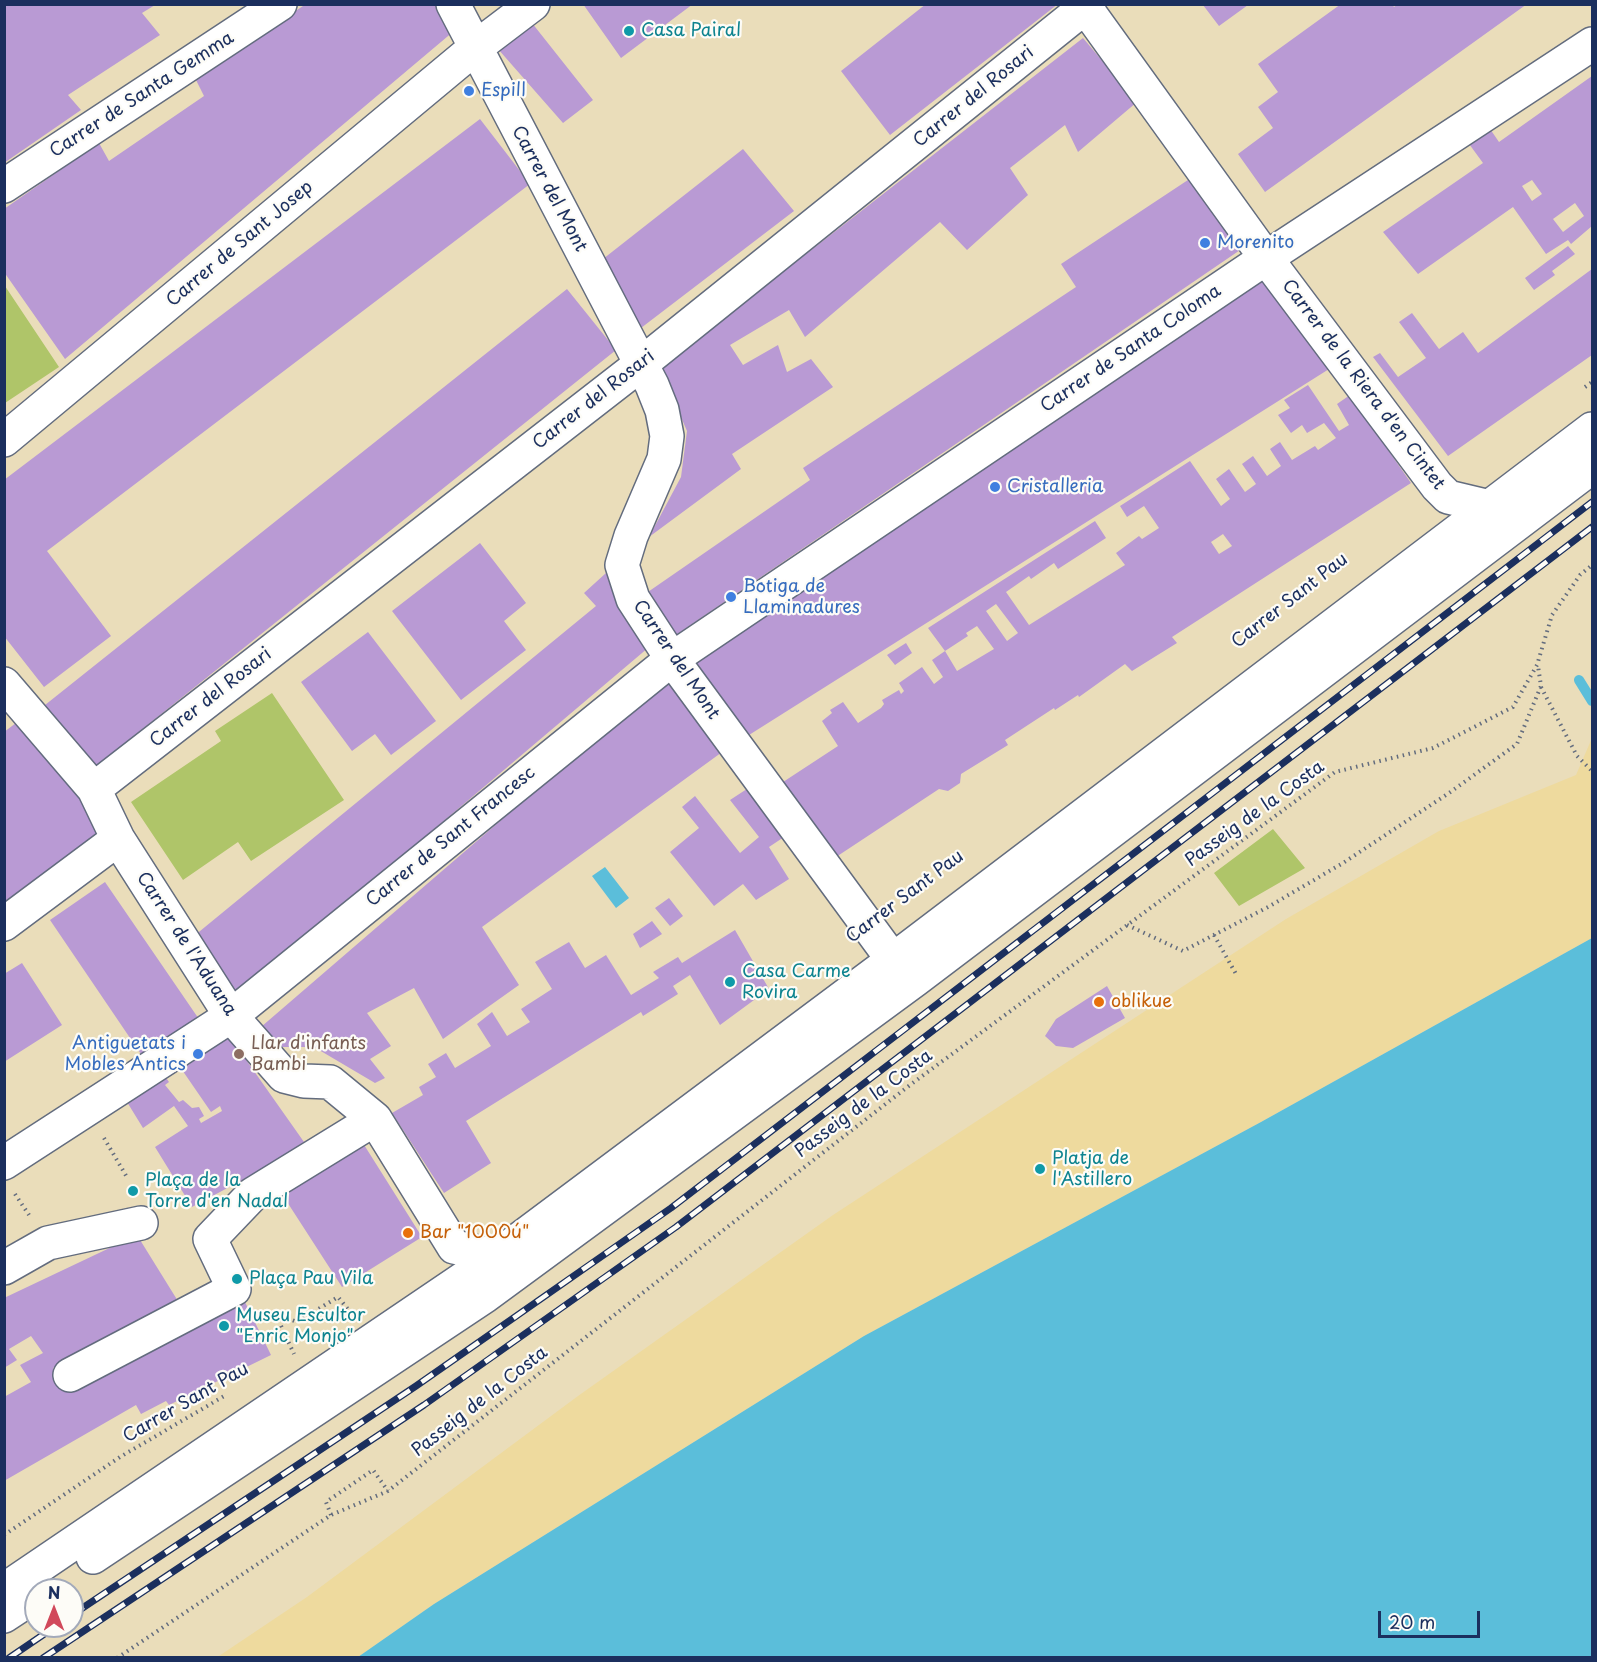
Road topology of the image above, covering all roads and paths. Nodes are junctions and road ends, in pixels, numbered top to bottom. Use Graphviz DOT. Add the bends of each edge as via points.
graph roads {
  1 [pos="280,4"];
  2 [pos="453,4"];
  3 [pos="533,4"];
  4 [pos="1085,6"];
  5 [pos="1593,44"];
  6 [pos="475,48"];
  7 [pos="4,186"];
  8 [pos="1266,258"];
  9 [pos="641,364"];
  10 [pos="1593,382"];
  11 [pos="1585,387"];
  12 [pos="1593,429"];
  13 [pos="4,440"];
  14 [pos="1593,467"];
  15 [pos="1490,507"];
  16 [pos="1593,565"];
  17 [pos="672,659"];
  18 [pos="1538,665"];
  19 [pos="4,684"];
  20 [pos="1541,686"];
  21 [pos="1593,771"];
  22 [pos="94,789"];
  23 [pos="118,839"];
  24 [pos="4,924"];
  25 [pos="1126,925"];
  26 [pos="1214,935"];
  27 [pos="893,960"];
  28 [pos="1236,974"];
  29 [pos="231,1016"];
  30 [pos="88,1108"];
  31 [pos="375,1119"];
  32 [pos="8,1176"];
  33 [pos="128,1179"];
  34 [pos="141,1223"];
  35 [pos="48,1243"];
  36 [pos="497,1256"];
  37 [pos="4,1268"];
  38 [pos="362,1309"];
  39 [pos="353,1315"];
  40 [pos="343,1322"];
  41 [pos="304,1348"];
  42 [pos="295,1354"];
  43 [pos="289,1358"];
  44 [pos="70,1376"];
  45 [pos="233,1392"];
  46 [pos="388,1491"];
  47 [pos="331,1515"];
  48 [pos="4,1535"];
  49 [pos="62,1578"];
  50 [pos="4,1590"];
  51 [pos="24,1603"];
  52 [pos="4,1616"];
  53 [pos="117,1658"];
  1 -- 7 [label="street, Carrer de Santa Gemma"];
  2 -- 6 [label="street, Carrer del Mont"];
  3 -- 6 [label="street, Carrer de Sant Josep"];
  4 -- 8 [label="street, Carrer de la Riera d'en Cintet"];
  4 -- 9 [label="street, Carrer del Rosari"];
  5 -- 8 [label="street, Carrer de Santa Coloma"];
  6 -- 9 [label="street, Carrer del Mont"];
  6 -- 13 [label="street, Carrer de Sant Josep"];
  8 -- 15 [label="street, Carrer de la Riera d'en Cintet" via="1437,486 1448,497"];
  8 -- 17 [label="street, Carrer de Santa Coloma"];
  9 -- 17 [label="street, Carrer del Mont" via="662,410 667,436 664,459 630,536 622,566 633,599"];
  9 -- 22 [label="street, Carrer del Rosari"];
  10 -- 11 [label="path"];
  12 -- 15 [label="street"];
  14 -- 49 [label="street" via="924,972 485,1296"];
  15 -- 27 [label="street"];
  16 -- 18 [label="path, Passeig de la Costa" via="1580,574 1552,615"];
  17 -- 27 [label="street, Carrer del Mont"];
  17 -- 29 [label="street, Carrer de Sant Francesc"];
  18 -- 20 [label="path"];
  18 -- 25 [label="path, Passeig de la Costa" via="1513,707 1433,748 1335,772"];
  19 -- 22 [label="street, Carrer de l'Aduana"];
  20 -- 21 [label="path" via="1576,756"];
  20 -- 26 [label="path" via="1517,744 1343,863"];
  22 -- 23 [label="street, Carrer de l'Aduana"];
  23 -- 24 [label="street"];
  23 -- 29 [label="street, Carrer de l'Aduana"];
  25 -- 26 [label="path" via="1182,951"];
  25 -- 46 [label="path, Passeig de la Costa" via="910,1084"];
  26 -- 28 [label="path"];
  27 -- 36 [label="street"];
  29 -- 30 [label="street, Carrer de Sant Francesc"];
  29 -- 31 [label="street, Carrer de l'Aduana" via="284,1076 330,1082"];
  30 -- 32 [label="street, Carrer de Sant Francesc"];
  30 -- 33 [label="path"];
  31 -- 36 [label="street, Carrer de l'Aduana" via="454,1247"];
  31 -- 44 [label="street" via="254,1194 210,1239 234,1289"];
  32 -- 35 [label="path"];
  34 -- 35 [label="street"];
  35 -- 37 [label="street"];
  36 -- 50 [label="street"];
  38 -- 39 [label="path"];
  39 -- 40 [label="path"];
  39 -- 42 [label="path" via="338,1297 297,1322 276,1314"];
  41 -- 42 [label="path"];
  42 -- 43 [label="path"];
  45 -- 48 [label="path, Carrer Sant Pau" via="120,1457"];
  46 -- 47 [label="path, Passeig de la Costa"];
  46 -- 47 [label="path" via="373,1470 326,1502"];
  47 -- 53 [label="path, Passeig de la Costa"];
  51 -- 52 [label="street"];
}
